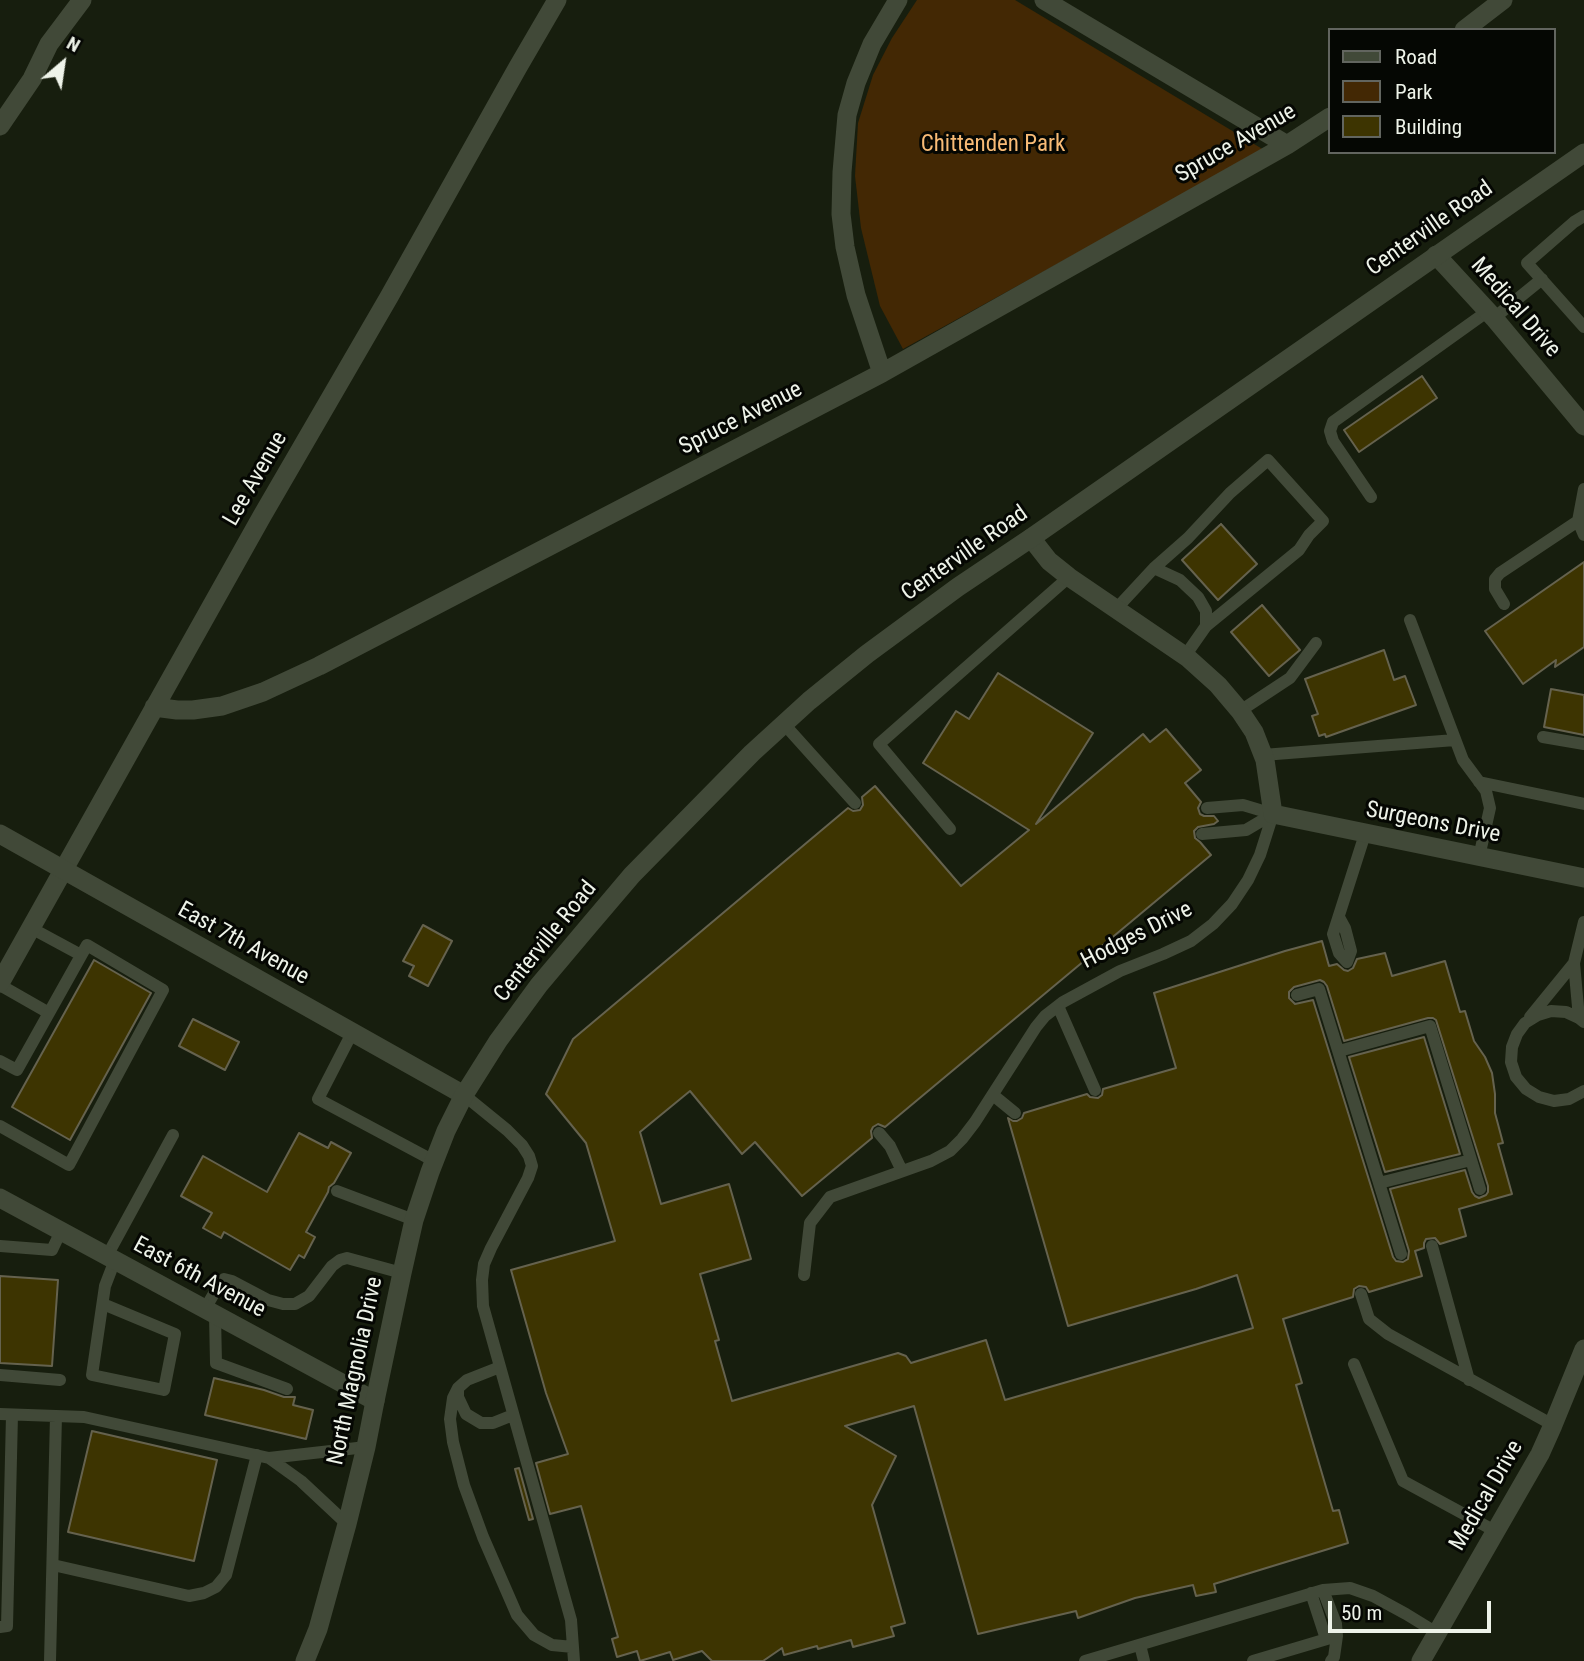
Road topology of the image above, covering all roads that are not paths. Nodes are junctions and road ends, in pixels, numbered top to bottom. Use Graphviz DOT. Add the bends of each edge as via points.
graph roads {
  1 [pos="82,0"];
  2 [pos="557,0"];
  3 [pos="898,0"];
  4 [pos="1503,0"];
  5 [pos="1055,3"];
  6 [pos="1467,28"];
  7 [pos="1328,118"];
  8 [pos="0,126"];
  9 [pos="1287,145"];
  10 [pos="1584,153"];
  11 [pos="1584,216"];
  12 [pos="1436,255"];
  13 [pos="1542,279"];
  14 [pos="1491,315"];
  15 [pos="1584,327"];
  16 [pos="881,373"];
  17 [pos="1584,426"];
  18 [pos="1584,488"];
  19 [pos="1371,497"];
  20 [pos="1578,520"];
  21 [pos="1584,536"];
  22 [pos="1031,538"];
  23 [pos="1154,568"];
  24 [pos="1069,576"];
  25 [pos="1504,604"];
  26 [pos="1115,609"];
  27 [pos="1410,620"];
  28 [pos="1206,626"];
  29 [pos="1316,643"];
  30 [pos="1185,656"];
  31 [pos="154,707"];
  32 [pos="1240,711"];
  33 [pos="784,724"];
  34 [pos="1542,737"];
  35 [pos="1455,740"];
  36 [pos="1584,744"];
  37 [pos="1263,755"];
  38 [pos="1479,782"];
  39 [pos="855,803"];
  40 [pos="1584,804"];
  41 [pos="1207,808"];
  42 [pos="1273,814"];
  43 [pos="950,829"];
  44 [pos="0,834"];
  45 [pos="1202,834"];
  46 [pos="1365,834"];
  47 [pos="1479,857"];
  48 [pos="63,870"];
  49 [pos="1584,878"];
  50 [pos="1339,917"];
  51 [pos="1584,922"];
  52 [pos="31,928"];
  53 [pos="81,955"];
  54 [pos="1574,963"];
  55 [pos="0,983"];
  56 [pos="1297,995"];
  57 [pos="1058,1006"];
  58 [pos="49,1013"];
  59 [pos="1581,1020"];
  60 [pos="1525,1023"];
  61 [pos="352,1033"];
  62 [pos="1339,1051"];
  63 [pos="0,1061"];
  64 [pos="1095,1090"];
  65 [pos="1584,1091"];
  66 [pos="464,1095"];
  67 [pos="993,1095"];
  68 [pos="1015,1113"];
  69 [pos="0,1126"];
  70 [pos="879,1133"];
  71 [pos="173,1135"];
  72 [pos="1471,1160"];
  73 [pos="435,1161"];
  74 [pos="902,1171"];
  75 [pos="1378,1183"];
  76 [pos="1480,1189"];
  77 [pos="337,1191"];
  78 [pos="0,1198"];
  79 [pos="414,1220"];
  80 [pos="61,1231"];
  81 [pos="0,1246"];
  82 [pos="1432,1246"];
  83 [pos="1401,1254"];
  84 [pos="111,1258"];
  85 [pos="402,1273"];
  86 [pos="804,1275"];
  87 [pos="1361,1294"];
  88 [pos="103,1304"];
  89 [pos="210,1312"];
  90 [pos="1584,1349"];
  91 [pos="1354,1364"];
  92 [pos="500,1367"];
  93 [pos="0,1375"];
  94 [pos="60,1380"];
  95 [pos="1469,1380"];
  96 [pos="458,1388"];
  97 [pos="287,1389"];
  98 [pos="374,1401"];
  99 [pos="6,1414"];
  100 [pos="513,1415"];
  101 [pos="56,1416"];
  102 [pos="1553,1425"];
  103 [pos="366,1447"];
  104 [pos="263,1456"];
  105 [pos="347,1524"];
  106 [pos="1495,1531"];
  107 [pos="53,1565"];
  108 [pos="1317,1592"];
  109 [pos="0,1626"];
  110 [pos="1437,1633"];
  111 [pos="1331,1638"];
  112 [pos="1140,1645"];
  113 [pos="574,1654"];
  114 [pos="1127,1655"];
  115 [pos="50,1661"];
  116 [pos="305,1661"];
  117 [pos="1085,1661"];
  118 [pos="1144,1661"];
  119 [pos="1253,1661"];
  120 [pos="1331,1661"];
  121 [pos="1421,1661"];
  1 -- 8 [label="street" via="49,44"];
  2 -- 31 [label="street, Lee Avenue"];
  3 -- 16 [label="street" via="872,44 855,87 847,115 842,172 845,247"];
  4 -- 6 [label="street"];
  5 -- 9 [label="street"];
  7 -- 9 [label="street, Spruce Avenue"];
  9 -- 16 [label="street, Spruce Avenue"];
  10 -- 12 [label="street, Centerville Road"];
  11 -- 13 [label="lane" via="1527,262"];
  12 -- 14 [label="street, Medical Drive"];
  12 -- 22 [label="street, Centerville Road"];
  13 -- 14 [label="lane"];
  13 -- 15 [label="lane"];
  14 -- 17 [label="street, Medical Drive"];
  14 -- 19 [label="lane" via="1333,422 1333,441"];
  16 -- 31 [label="street, Spruce Avenue" via="275,687 222,706 193,710"];
  18 -- 20 [label="lane"];
  20 -- 21 [label="lane"];
  20 -- 25 [label="lane" via="1500,573 1495,589"];
  22 -- 24 [label="street, Hodges Drive" via="1049,561"];
  22 -- 33 [label="street, Centerville Road" via="877,646"];
  23 -- 26 [label="lane"];
  23 -- 28 [label="lane" via="1181,580 1198,597 1206,611"];
  23 -- 28 [label="lane" via="1268,460 1323,521 1299,550"];
  24 -- 26 [label="street, Hodges Drive"];
  24 -- 43 [label="lane" via="879,744"];
  26 -- 30 [label="street, Hodges Drive"];
  27 -- 35 [label="lane"];
  28 -- 30 [label="lane"];
  29 -- 32 [label="lane" via="1290,678"];
  30 -- 32 [label="street, Hodges Drive"];
  31 -- 48 [label="street, Lee Avenue"];
  32 -- 37 [label="street, Hodges Drive"];
  33 -- 39 [label="lane"];
  33 -- 66 [label="street, Centerville Road" via="632,875 539,985"];
  34 -- 36 [label="lane"];
  35 -- 37 [label="lane"];
  35 -- 38 [label="lane"];
  37 -- 42 [label="street, Hodges Drive"];
  38 -- 40 [label="lane"];
  38 -- 47 [label="lane" via="1490,808"];
  41 -- 42 [label="lane" via="1243,805"];
  42 -- 45 [label="lane" via="1245,830"];
  42 -- 46 [label="street, Surgeons Drive"];
  42 -- 57 [label="lane, Hodges Drive" via="1248,880 1213,924 1191,940 1120,971"];
  44 -- 48 [label="street, East 7th Avenue"];
  46 -- 47 [label="street, Surgeons Drive"];
  46 -- 50 [label="lane"];
  47 -- 49 [label="street, Surgeons Drive"];
  48 -- 52 [label="street, Lee Avenue"];
  48 -- 61 [label="street, East 7th Avenue"];
  51 -- 54 [label="lane"];
  52 -- 53 [label="lane"];
  52 -- 55 [label="street, Lee Avenue"];
  53 -- 58 [label="lane"];
  53 -- 69 [label="lane" via="87,945 163,990 69,1165"];
  54 -- 59 [label="lane"];
  54 -- 60 [label="lane"];
  55 -- 58 [label="lane"];
  56 -- 62 [label="lane" via="1320,989"];
  57 -- 64 [label="lane"];
  57 -- 67 [label="lane, Hodges Drive" via="1036,1027"];
  58 -- 63 [label="lane" via="17,1070"];
  59 -- 60 [label="lane" via="1566,1012 1551,1012"];
  60 -- 65 [label="lane" via="1512,1047 1511,1062 1526,1089 1554,1101"];
  61 -- 66 [label="street, East 7th Avenue"];
  61 -- 73 [label="lane" via="318,1099"];
  62 -- 72 [label="lane" via="1430,1026"];
  62 -- 75 [label="lane"];
  66 -- 73 [label="street, North Magnolia Drive"];
  66 -- 92 [label="lane" via="523,1146 532,1166 483,1272 483,1306"];
  67 -- 68 [label="lane"];
  67 -- 74 [label="lane, Hodges Drive" via="950,1151"];
  70 -- 74 [label="lane"];
  71 -- 84 [label="lane"];
  72 -- 75 [label="lane"];
  72 -- 76 [label="lane"];
  73 -- 79 [label="street, North Magnolia Drive"];
  74 -- 86 [label="lane, Hodges Drive" via="830,1197 810,1223"];
  75 -- 83 [label="lane"];
  77 -- 79 [label="lane"];
  78 -- 80 [label="street, East 6th Avenue"];
  79 -- 85 [label="street, North Magnolia Drive"];
  80 -- 81 [label="lane" via="52,1250"];
  80 -- 84 [label="street, East 6th Avenue"];
  82 -- 95 [label="lane"];
  84 -- 88 [label="lane"];
  84 -- 89 [label="street, East 6th Avenue"];
  85 -- 89 [label="lane" via="340,1260 309,1296 295,1304 268,1300 224,1279"];
  85 -- 98 [label="street, North Magnolia Drive"];
  87 -- 95 [label="lane" via="1369,1319"];
  88 -- 88 [label="lane" via="92,1375 164,1390 175,1334"];
  89 -- 97 [label="lane" via="216,1363"];
  89 -- 98 [label="street, East 6th Avenue"];
  90 -- 102 [label="street, Medical Drive"];
  91 -- 106 [label="lane" via="1403,1481"];
  92 -- 96 [label="lane"];
  92 -- 100 [label="lane"];
  93 -- 94 [label="lane"];
  95 -- 102 [label="lane"];
  96 -- 100 [label="lane" via="466,1414 481,1423"];
  96 -- 113 [label="lane" via="450,1419 453,1442 483,1538 517,1615 534,1635"];
  98 -- 103 [label="street, North Magnolia Drive"];
  99 -- 101 [label="lane"];
  99 -- 109 [label="lane" via="7,1626"];
  100 -- 113 [label="lane" via="571,1620"];
  101 -- 104 [label="lane" via="84,1417"];
  101 -- 107 [label="lane"];
  102 -- 106 [label="street, Medical Drive"];
  103 -- 104 [label="lane"];
  103 -- 105 [label="street, North Magnolia Drive"];
  104 -- 105 [label="lane" via="301,1481"];
  104 -- 107 [label="lane" via="226,1575 216,1587 188,1596"];
  105 -- 116 [label="street, North Magnolia Drive"];
  106 -- 110 [label="street, Medical Drive"];
  107 -- 115 [label="lane"];
  108 -- 110 [label="lane" via="1349,1588 1373,1596"];
  108 -- 111 [label="lane" via="1336,1624"];
  108 -- 112 [label="lane"];
  110 -- 121 [label="street, Medical Drive"];
  111 -- 119 [label="lane"];
  111 -- 120 [label="lane"];
  112 -- 114 [label="lane"];
  112 -- 118 [label="lane"];
  114 -- 117 [label="lane"];
}
